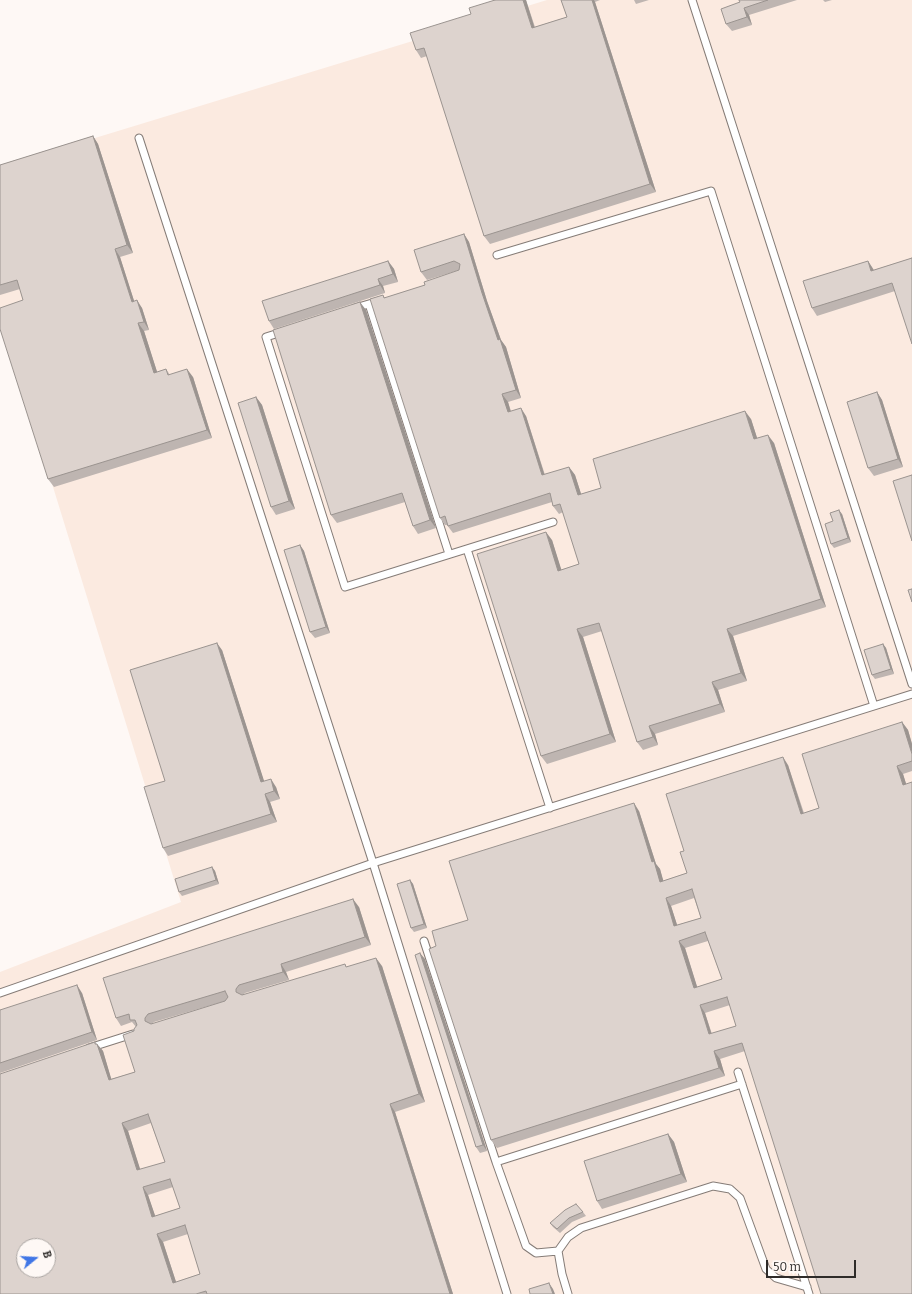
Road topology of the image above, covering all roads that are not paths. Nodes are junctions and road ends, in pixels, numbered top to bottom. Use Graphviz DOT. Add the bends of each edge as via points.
graph roads {
  1 [pos="692,0"];
  2 [pos="139,138"];
  3 [pos="497,255"];
  4 [pos="383,299"];
  5 [pos="369,304"];
  6 [pos="347,311"];
  7 [pos="288,330"];
  8 [pos="553,522"];
  9 [pos="467,549"];
  10 [pos="449,554"];
  11 [pos="912,684"];
  12 [pos="912,694"];
  13 [pos="874,706"];
  14 [pos="550,808"];
  15 [pos="373,863"];
  16 [pos="424,941"];
  17 [pos="0,993"];
  18 [pos="138,1032"];
  19 [pos="80,1052"];
  20 [pos="738,1072"];
  21 [pos="742,1084"];
  22 [pos="496,1162"];
  23 [pos="558,1251"];
  24 [pos="808,1290"];
  25 [pos="507,1294"];
  26 [pos="568,1294"];
  1 -- 11 [label="lane"];
  2 -- 15 [label="lane"];
  3 -- 13 [label="lane" via="711,191"];
  4 -- 5 [label="lane"];
  5 -- 6 [label="lane"];
  5 -- 10 [label="lane"];
  7 -- 10 [label="lane" via="266,337 346,587"];
  8 -- 9 [label="lane"];
  9 -- 10 [label="lane"];
  9 -- 14 [label="lane"];
  12 -- 13 [label="lane"];
  13 -- 14 [label="lane"];
  14 -- 15 [label="lane"];
  15 -- 17 [label="lane"];
  15 -- 25 [label="lane"];
  16 -- 22 [label="lane"];
  18 -- 19 [label="lane"];
  20 -- 21 [label="lane"];
  21 -- 22 [label="lane"];
  21 -- 24 [label="lane"];
  22 -- 23 [label="lane" via="526,1246 536,1253"];
  23 -- 24 [label="lane" via="568,1237 581,1228 713,1186 730,1189 740,1198 766,1269 776,1278"];
  23 -- 26 [label="lane"];
}
